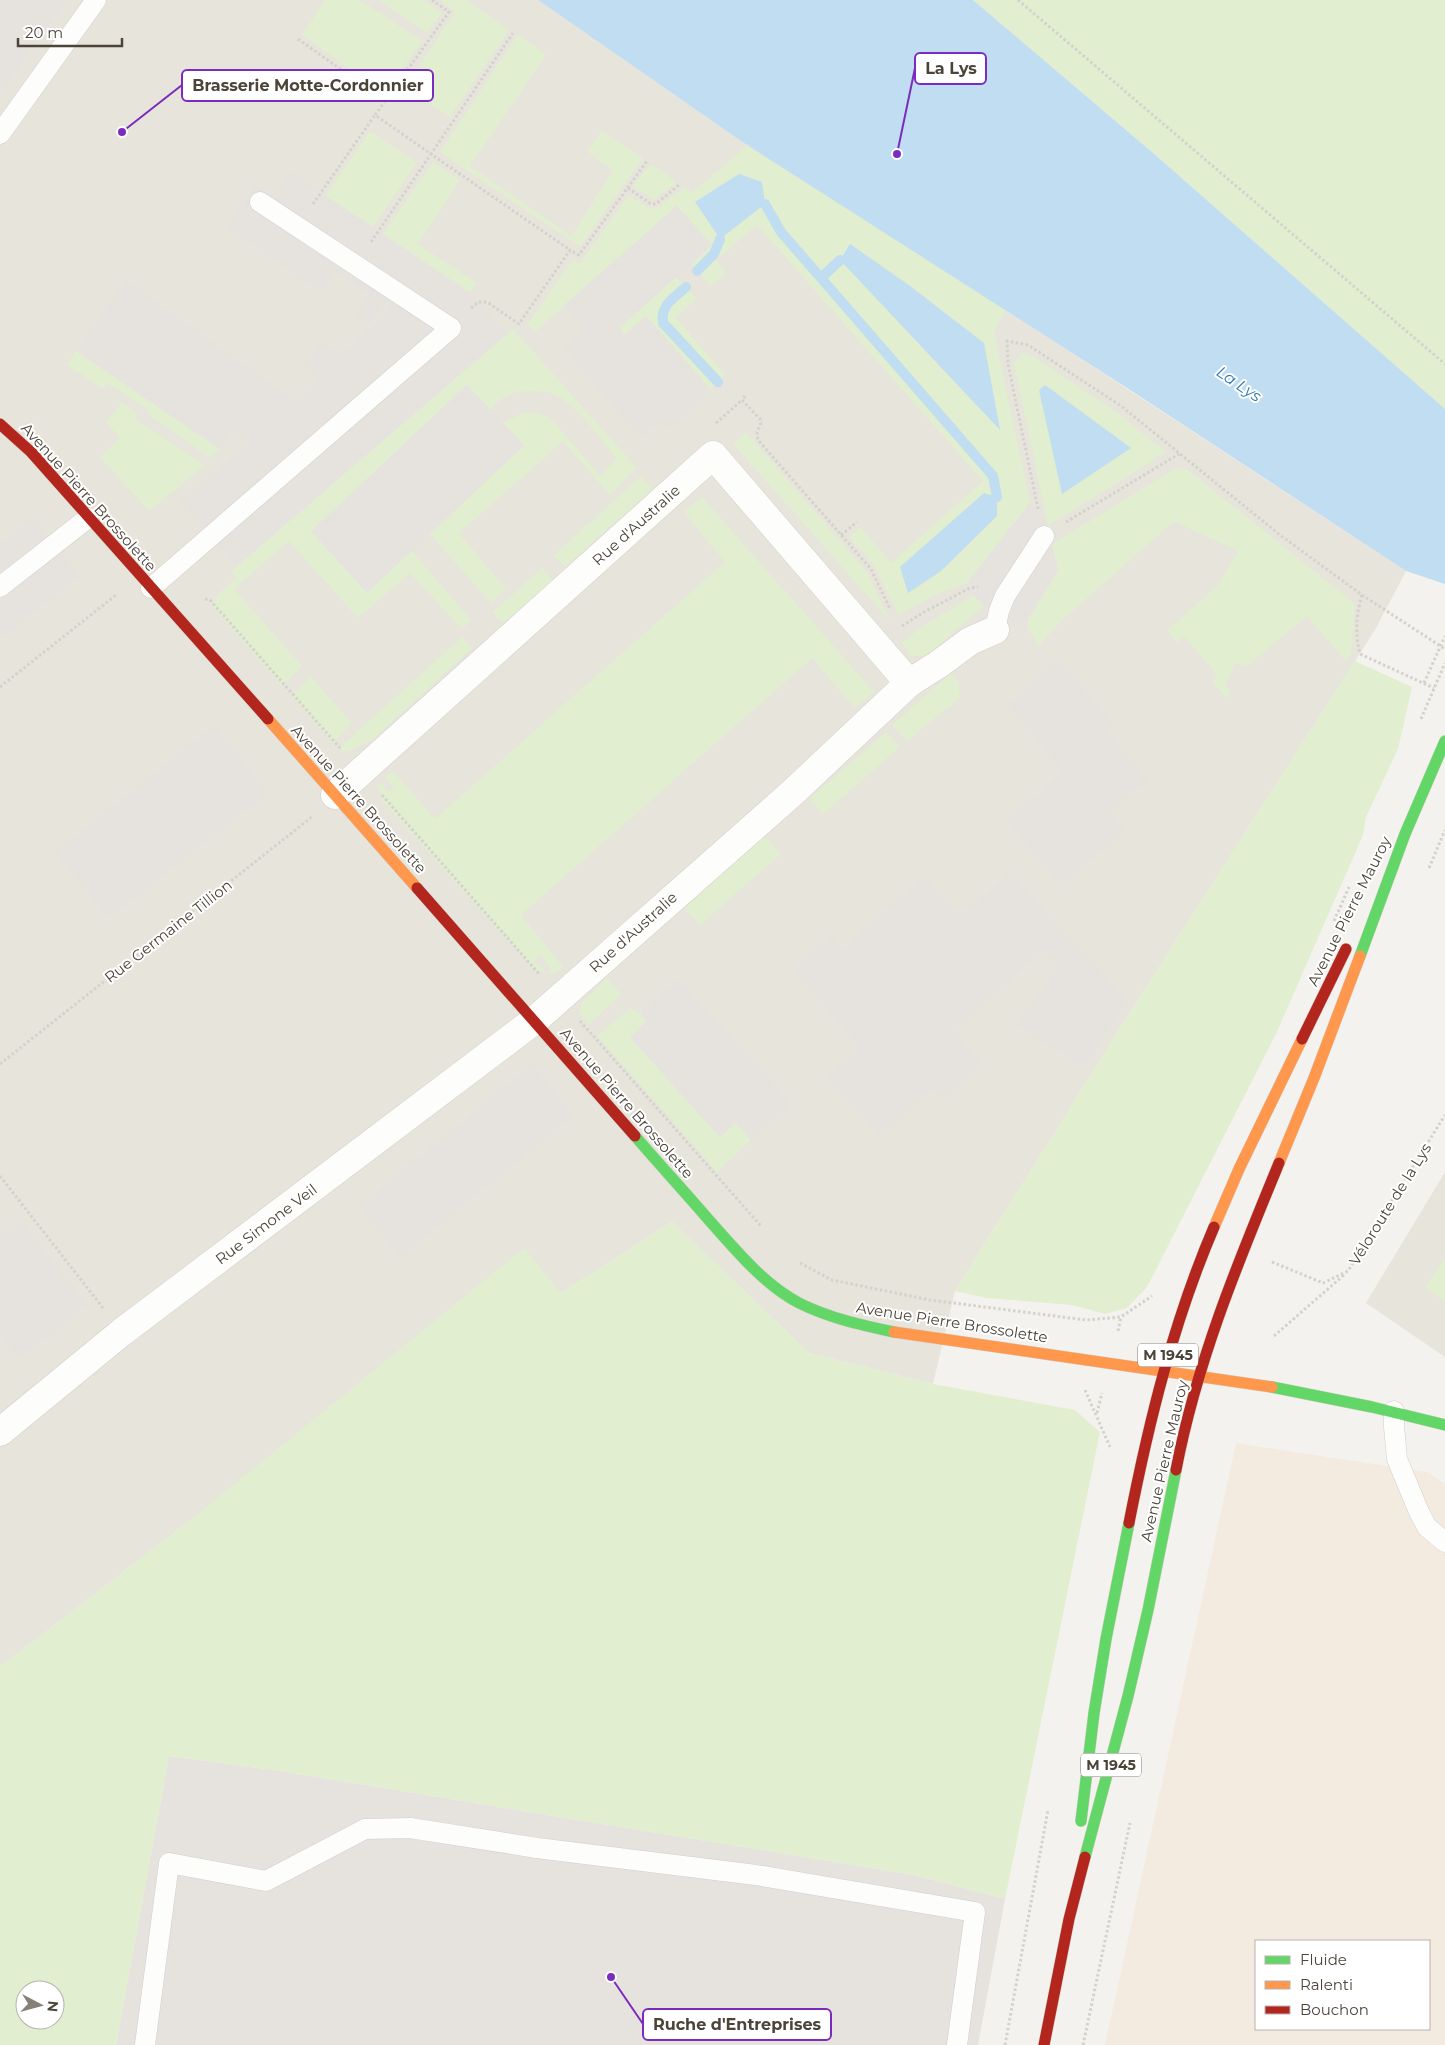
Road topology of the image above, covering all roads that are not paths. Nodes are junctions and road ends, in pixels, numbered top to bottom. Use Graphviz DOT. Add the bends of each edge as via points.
graph roads {
  1 [pos="96,0"];
  2 [pos="0,134"];
  3 [pos="260,202"];
  4 [pos="0,424"];
  5 [pos="88,518"];
  6 [pos="1044,536"];
  7 [pos="146,582"];
  8 [pos="0,587"];
  9 [pos="995,630"];
  10 [pos="909,683"];
  11 [pos="1445,741"];
  12 [pos="335,795"];
  13 [pos="1405,834"];
  14 [pos="1362,919"];
  15 [pos="1353,936"];
  16 [pos="535,1020"];
  17 [pos="1164,1369"];
  18 [pos="1199,1374"];
  19 [pos="1394,1411"];
  20 [pos="1445,1425"];
  21 [pos="0,1432"];
  22 [pos="1445,1542"];
  23 [pos="1069,1919"];
  24 [pos="145,2045"];
  25 [pos="958,2045"];
  26 [pos="1044,2045"];
  1 -- 2 [label="lane"];
  3 -- 7 [label="lane" via="451,328"];
  4 -- 5 [label="main road, Avenue Pierre Brossolette" via="31,452"];
  5 -- 7 [label="main road, Avenue Pierre Brossolette"];
  5 -- 8 [label="lane"];
  6 -- 9 [label="lane" via="1005,596"];
  7 -- 12 [label="main road, Avenue Pierre Brossolette"];
  9 -- 10 [label="street, Rue d'Australie" via="970,640"];
  10 -- 12 [label="street, Rue d'Australie" via="713,455"];
  10 -- 16 [label="street, Rue d'Australie" via="791,794"];
  11 -- 13 [label="main road, M 1945"];
  12 -- 16 [label="main road, Avenue Pierre Brossolette"];
  13 -- 14 [label="main road, Avenue Pierre Mauroy / M 1945"];
  13 -- 18 [label="main road, Avenue Pierre Mauroy / M 1945" via="1317,1070 1228,1288"];
  15 -- 17 [label="main road, Avenue Pierre Mauroy / M 1945" via="1228,1194 1197,1267"];
  16 -- 17 [label="main road, Avenue Pierre Brossolette" via="722,1235 761,1276 800,1303 854,1323 882,1329"];
  16 -- 21 [label="street, Rue Simone Veil" via="122,1332"];
  17 -- 18 [label="main road, Avenue Pierre Brossolette"];
  17 -- 23 [label="main road, Avenue Pierre Mauroy / M 1945" via="1140,1465 1106,1639"];
  18 -- 19 [label="main road, Avenue Pierre Brossolette"];
  18 -- 23 [label="main road, Avenue Pierre Mauroy / M 1945" via="1182,1438 1128,1696"];
  19 -- 20 [label="main road, Avenue Pierre Brossolette"];
  19 -- 22 [label="lane" via="1397,1459 1427,1527"];
  23 -- 26 [label="main road, Avenue Pierre Mauroy / M 1945"];
  24 -- 25 [label="lane" via="170,1863 266,1881 365,1829 410,1828 537,1848 756,1875 975,1912"];
}
